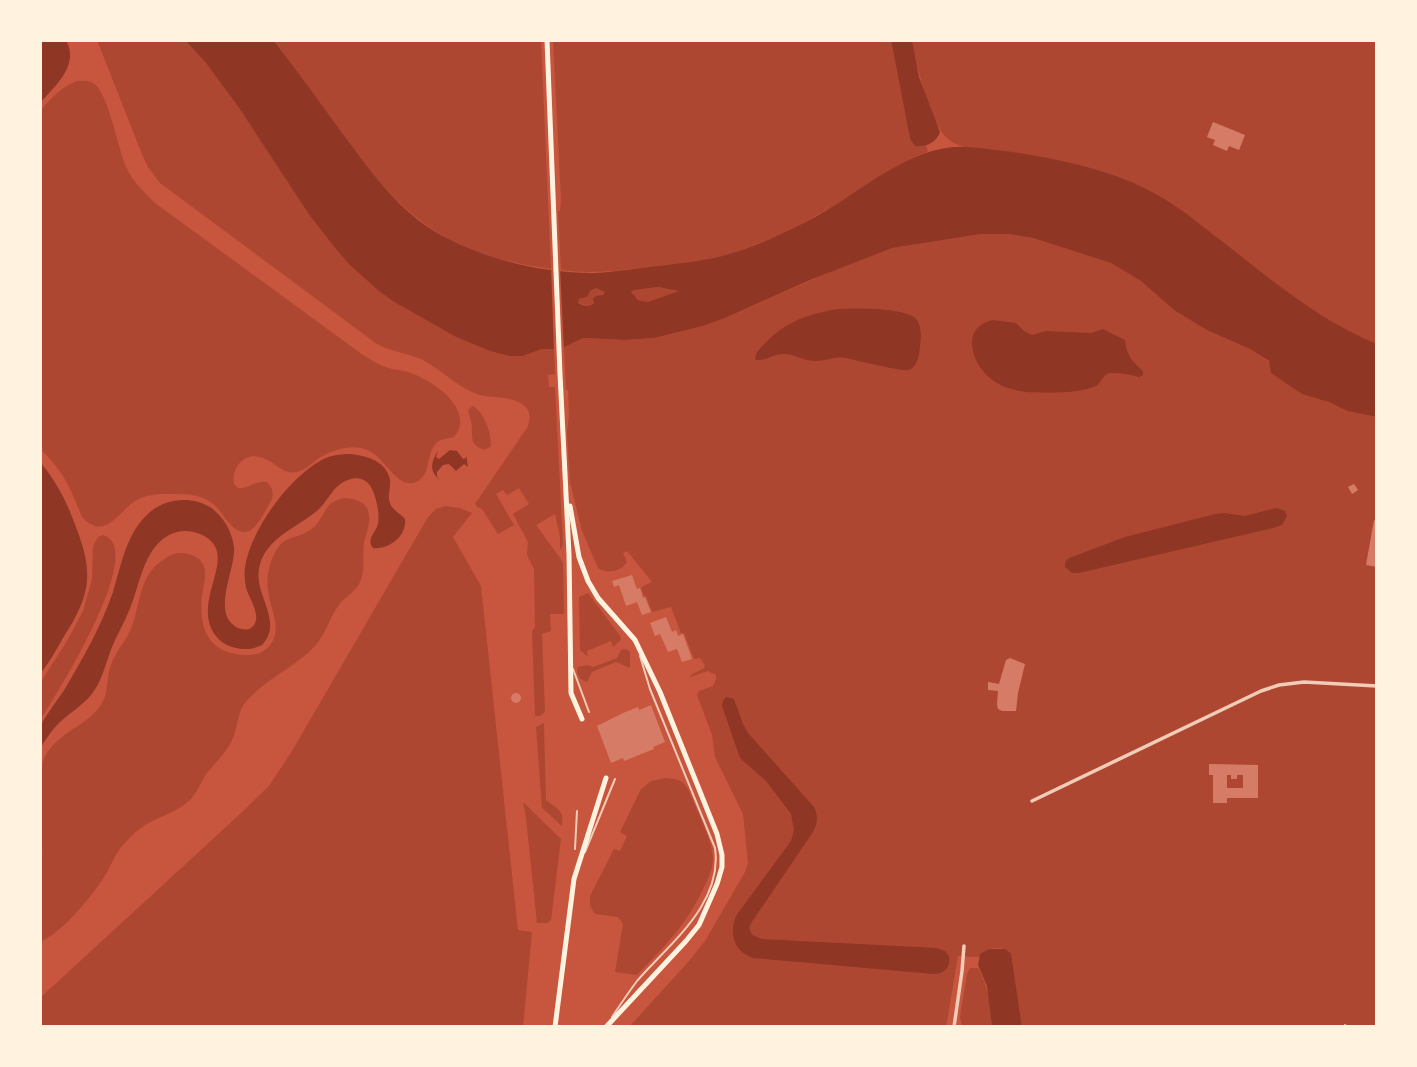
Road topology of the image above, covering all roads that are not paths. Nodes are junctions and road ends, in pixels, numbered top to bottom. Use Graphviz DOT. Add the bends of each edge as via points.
graph roads {
  1 [pos="547,40"];
  2 [pos="566,478"];
  3 [pos="570,662"];
  4 [pos="1377,686"];
  5 [pos="589,712"];
  6 [pos="582,719"];
  7 [pos="606,778"];
  8 [pos="615,779"];
  9 [pos="1032,801"];
  10 [pos="577,811"];
  11 [pos="575,849"];
  12 [pos="574,879"];
  13 [pos="964,946"];
  14 [pos="555,1027"];
  15 [pos="605,1027"];
  16 [pos="954,1027"];
  1 -- 2 [label="highway"];
  2 -- 3 [label="highway"];
  2 -- 15 [label="highway" via="584,571 598,598 635,640 659,690 717,834 722,862 699,925"];
  3 -- 5 [label="lane"];
  3 -- 6 [label="highway" via="571,693"];
  4 -- 9 [label="street" via="1304,682 1261,691"];
  7 -- 12 [label="highway"];
  8 -- 12 [label="lane"];
  10 -- 11 [label="lane"];
  12 -- 14 [label="highway"];
  13 -- 16 [label="street"];
}
